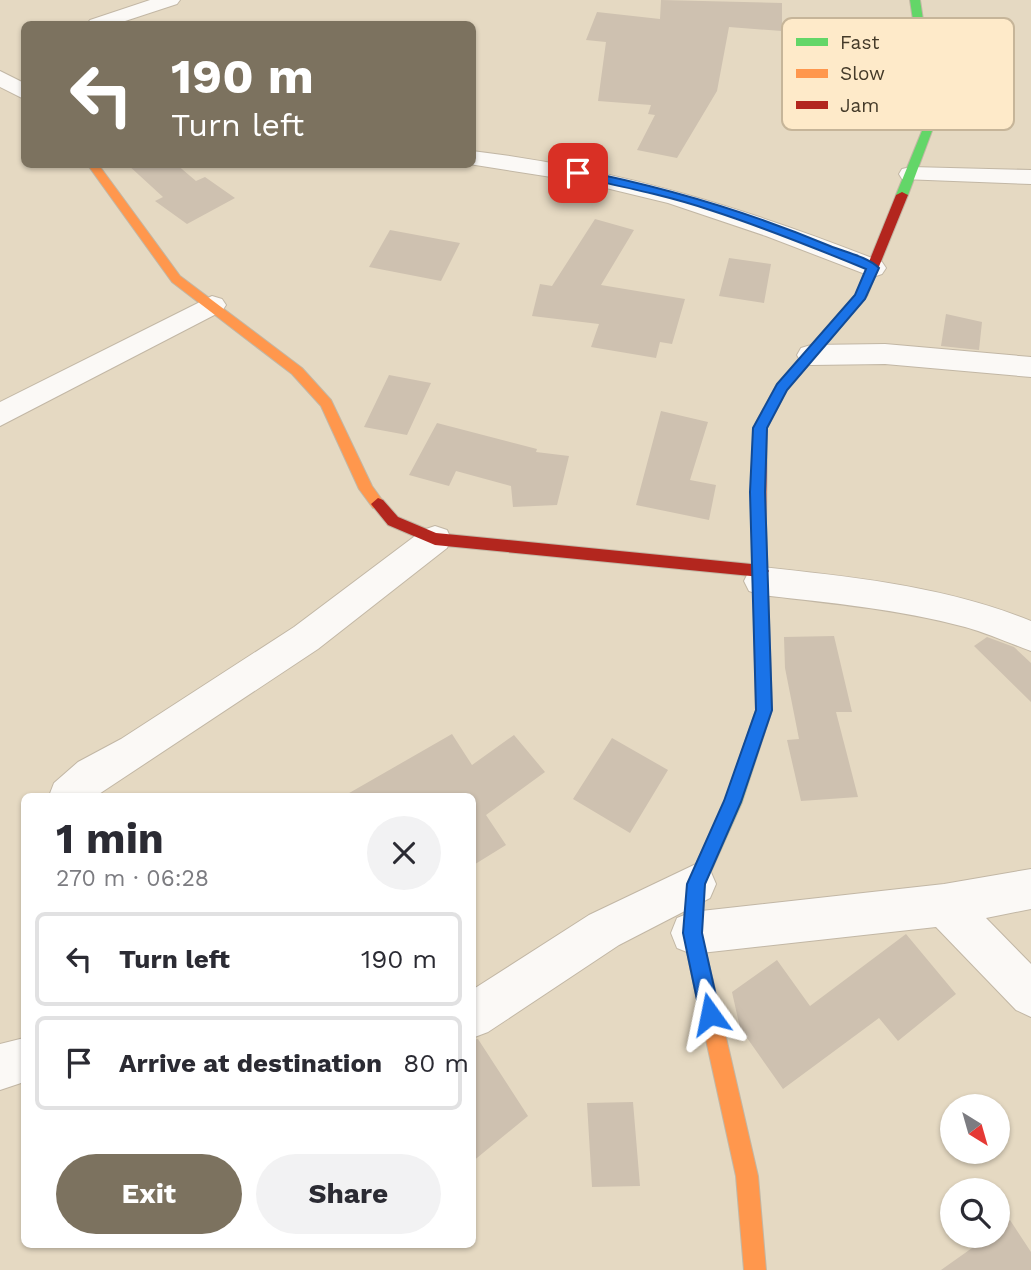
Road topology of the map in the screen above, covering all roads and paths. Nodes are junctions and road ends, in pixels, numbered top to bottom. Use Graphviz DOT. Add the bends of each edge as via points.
graph roads {
  1 [pos="915,0"];
  2 [pos="156,6"];
  3 [pos="918,18"];
  4 [pos="107,21"];
  5 [pos="4,71"];
  6 [pos="21,90"];
  7 [pos="927,130"];
  8 [pos="476,158"];
  9 [pos="95,168"];
  10 [pos="911,174"];
  11 [pos="1031,177"];
  12 [pos="873,268"];
  13 [pos="212,305"];
  14 [pos="811,355"];
  15 [pos="1031,367"];
  16 [pos="0,415"];
  17 [pos="435,539"];
  18 [pos="761,576"];
  19 [pos="1031,636"];
  20 [pos="71,793"];
  21 [pos="696,884"];
  22 [pos="1031,889"];
  23 [pos="944,905"];
  24 [pos="692,933"];
  25 [pos="1031,995"];
  26 [pos="476,1013"];
  27 [pos="21,1061"];
  28 [pos="0,1067"];
  29 [pos="755,1270"];
  1 -- 3 [label="street"];
  2 -- 4 [label="street"];
  5 -- 6 [label="street"];
  7 -- 10 [label="street"];
  8 -- 12 [label="street" via="630,183 780,229"];
  9 -- 13 [label="street" via="176,279"];
  10 -- 11 [label="street"];
  10 -- 12 [label="street"];
  12 -- 14 [label="street" via="861,296"];
  13 -- 16 [label="street"];
  13 -- 17 [label="street" via="297,370 326,403 366,489 393,521"];
  14 -- 15 [label="street" via="885,354"];
  14 -- 18 [label="street" via="782,387 760,428"];
  17 -- 18 [label="street"];
  17 -- 20 [label="street" via="306,638 92,775"];
  18 -- 19 [label="street" via="967,612"];
  18 -- 21 [label="street" via="764,710 733,802"];
  21 -- 24 [label="street"];
  21 -- 26 [label="street" via="604,930"];
  22 -- 23 [label="street"];
  23 -- 24 [label="street"];
  23 -- 25 [label="street"];
  24 -- 29 [label="street" via="747,1176"];
  27 -- 28 [label="street"];
}
